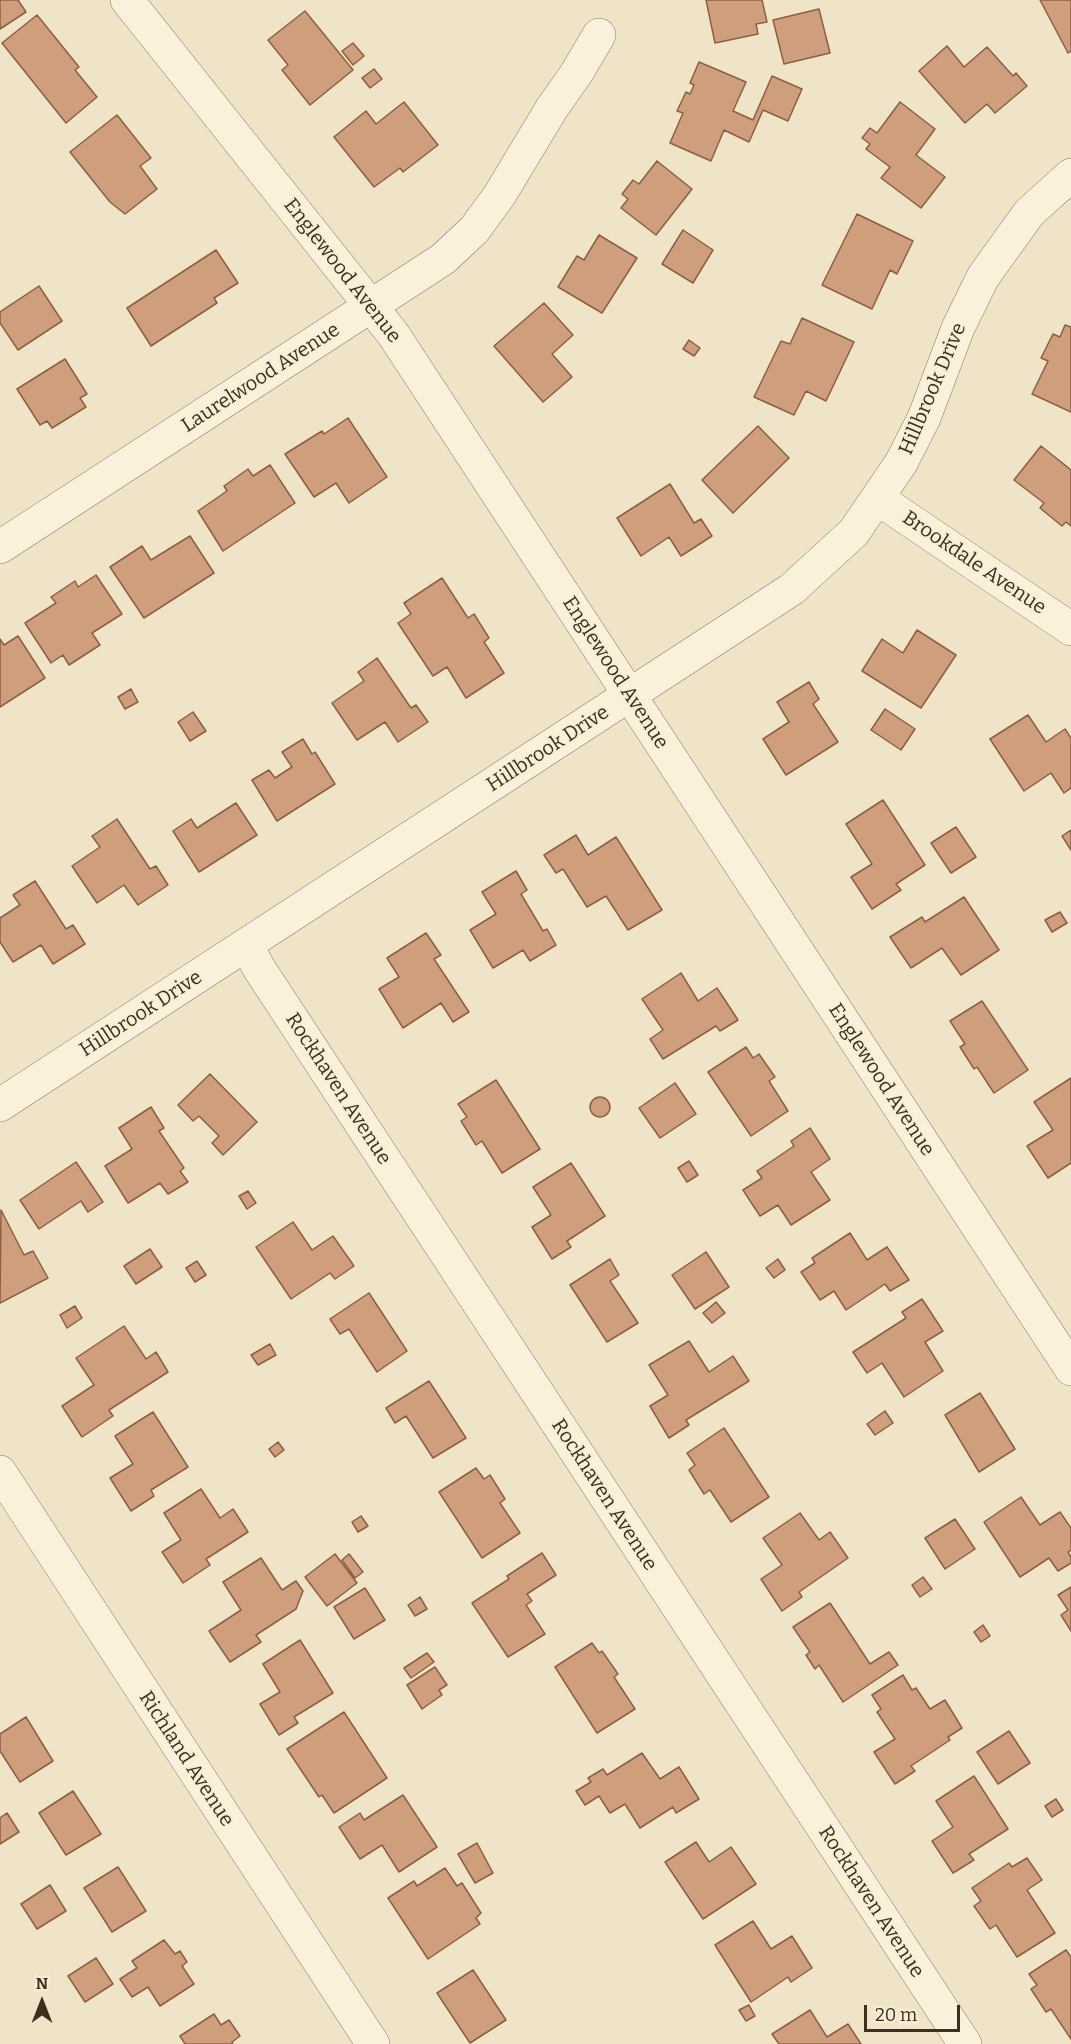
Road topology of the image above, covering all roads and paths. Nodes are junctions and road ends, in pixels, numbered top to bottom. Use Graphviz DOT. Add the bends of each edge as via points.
graph roads {
  1 [pos="127,0"];
  2 [pos="599,35"];
  3 [pos="1071,174"];
  4 [pos="372,307"];
  5 [pos="877,498"];
  6 [pos="0,547"];
  7 [pos="1071,629"];
  8 [pos="630,696"];
  9 [pos="246,945"];
  10 [pos="0,1105"];
  11 [pos="1071,1369"];
  12 [pos="0,1472"];
  13 [pos="373,2044"];
  14 [pos="964,2044"];
  1 -- 4 [label="street, Englewood Avenue"];
  2 -- 4 [label="street, Laurelwood Avenue" via="474,230 443,259"];
  3 -- 5 [label="street, Hillbrook Drive" via="1029,213 983,277 958,328 924,418"];
  4 -- 6 [label="street, Laurelwood Avenue"];
  4 -- 8 [label="street, Englewood Avenue"];
  5 -- 7 [label="street, Brookdale Avenue"];
  5 -- 8 [label="street, Hillbrook Drive" via="854,532 792,589"];
  8 -- 9 [label="street, Hillbrook Drive"];
  8 -- 11 [label="street, Englewood Avenue"];
  9 -- 10 [label="street, Hillbrook Drive"];
  9 -- 14 [label="street, Rockhaven Avenue"];
  12 -- 13 [label="street, Richland Avenue"];
}
